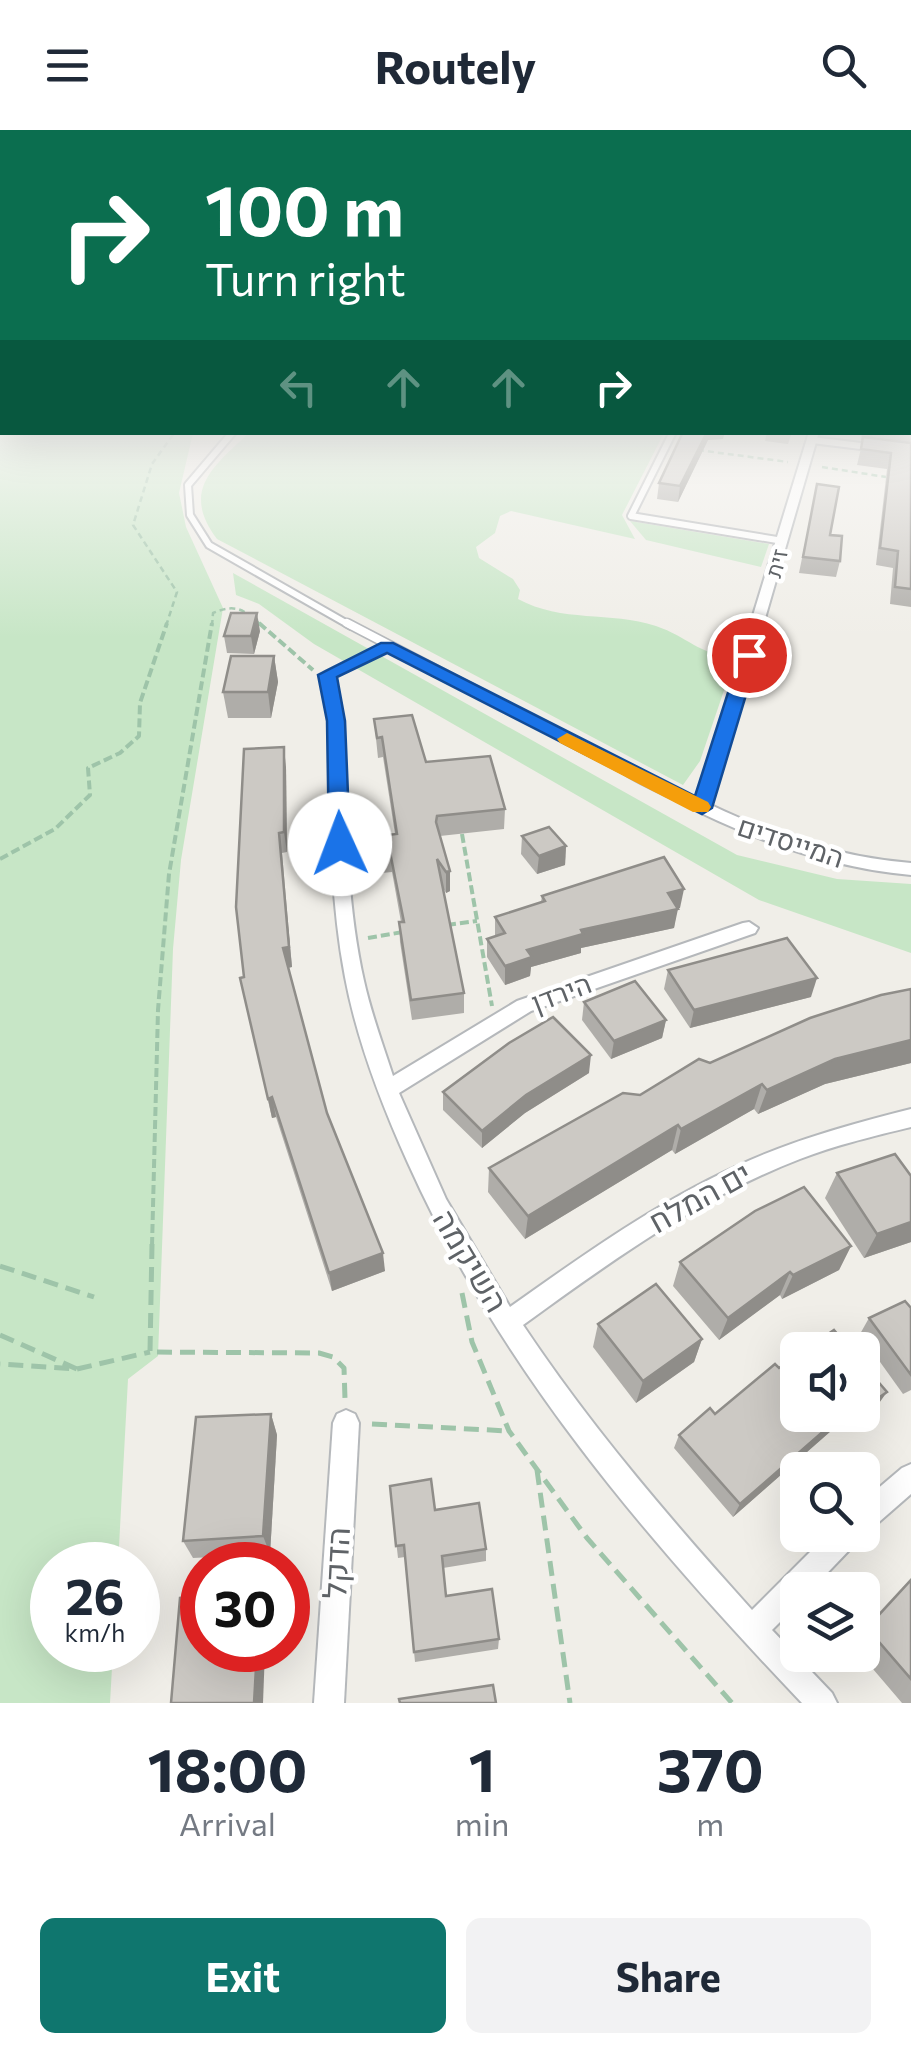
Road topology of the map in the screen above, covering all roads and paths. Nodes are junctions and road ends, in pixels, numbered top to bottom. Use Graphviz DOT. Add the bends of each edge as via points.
graph roads {
  1 [pos="147,491"];
  2 [pos="188,491"];
  3 [pos="643,491"];
  4 [pos="797,491"];
  5 [pos="782,542"];
  6 [pos="387,646"];
  7 [pos="327,675"];
  8 [pos="336,721"];
  9 [pos="623,767"];
  10 [pos="702,808"];
  11 [pos="462,834"];
  12 [pos="0,859"];
  13 [pos="911,869"];
  14 [pos="477,921"];
  15 [pos="440,926"];
  16 [pos="749,928"];
  17 [pos="404,932"];
  18 [pos="348,941"];
  19 [pos="494,1022"];
  20 [pos="389,1089"];
  21 [pos="911,1118"];
  22 [pos="0,1266"];
  23 [pos="460,1283"];
  24 [pos="94,1297"];
  25 [pos="509,1321"];
  26 [pos="0,1335"];
  27 [pos="150,1352"];
  28 [pos="0,1364"];
  29 [pos="78,1369"];
  30 [pos="346,1423"];
  31 [pos="509,1431"];
  32 [pos="537,1469"];
  33 [pos="911,1477"];
  34 [pos="880,1504"];
  35 [pos="829,1552"];
  36 [pos="752,1629"];
  37 [pos="329,1703"];
  38 [pos="570,1703"];
  39 [pos="732,1703"];
  40 [pos="822,1703"];
  1 -- 12 [label="path" via="133,525 177,592 140,703 139,736 120,754 88,768 90,795 56,830"];
  2 -- 6 [label="lane" via="201,538"];
  3 -- 5 [label="lane" via="631,516"];
  4 -- 5 [label="street, זית"];
  5 -- 10 [label="street, זית"];
  6 -- 7 [label="lane"];
  6 -- 9 [label="lane"];
  7 -- 8 [label="lane"];
  7 -- 27 [label="path" via="308,668 242,608 213,613 178,805 168,912"];
  8 -- 18 [label="street, השיקמה"];
  9 -- 10 [label="street, המייסדים"];
  10 -- 13 [label="street, המייסדים" via="790,847"];
  11 -- 14 [label="path"];
  14 -- 15 [label="path"];
  14 -- 19 [label="path"];
  16 -- 19 [label="street, הירדן" via="580,984"];
  17 -- 18 [label="path"];
  18 -- 20 [label="street, השיקמה" via="363,1015"];
  19 -- 20 [label="street, הירדן"];
  20 -- 25 [label="street, השיקמה" via="448,1225"];
  21 -- 25 [label="street, ים המלח" via="766,1159 698,1192"];
  22 -- 24 [label="path"];
  23 -- 31 [label="path" via="472,1342"];
  25 -- 36 [label="street, השיקמה" via="614,1469"];
  26 -- 29 [label="path"];
  27 -- 29 [label="path"];
  27 -- 30 [label="path" via="174,1358 334,1358 344,1369"];
  28 -- 29 [label="path"];
  30 -- 31 [label="path"];
  30 -- 37 [label="street, הדקל"];
  31 -- 32 [label="path"];
  32 -- 38 [label="path"];
  32 -- 39 [label="path"];
  33 -- 34 [label="street"];
  35 -- 36 [label="street"];
  36 -- 40 [label="street, השיקמה"];
}
